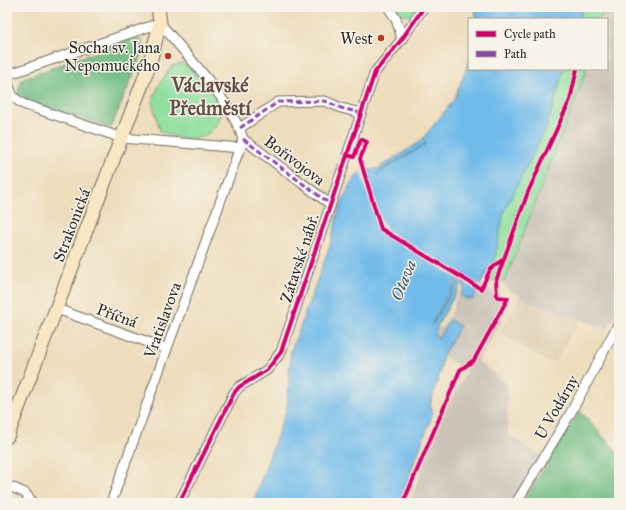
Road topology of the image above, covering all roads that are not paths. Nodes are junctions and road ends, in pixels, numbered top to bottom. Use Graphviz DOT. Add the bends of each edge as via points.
graph roads {
  1 [pos="158,7"];
  2 [pos="388,7"];
  3 [pos="424,7"];
  4 [pos="160,23"];
  5 [pos="402,39"];
  6 [pos="7,75"];
  7 [pos="7,81"];
  8 [pos="361,113"];
  9 [pos="240,128"];
  10 [pos="122,138"];
  11 [pos="242,144"];
  12 [pos="330,204"];
  13 [pos="57,309"];
  14 [pos="619,323"];
  15 [pos="167,349"];
  16 [pos="7,437"];
  17 [pos="7,485"];
  18 [pos="33,503"];
  19 [pos="111,503"];
  20 [pos="179,503"];
  21 [pos="516,503"];
  1 -- 4 [label="main road"];
  2 -- 5 [label="street" via="396,19"];
  3 -- 5 [label="street, Zátavské nábř."];
  4 -- 6 [label="street"];
  4 -- 9 [label="street" via="222,99"];
  4 -- 10 [label="main road, Strakonická" via="149,66"];
  5 -- 8 [label="street, Zátavské nábř." via="375,72"];
  7 -- 10 [label="street" via="13,97 23,104"];
  8 -- 9 [label="street" via="325,101 278,102"];
  8 -- 12 [label="street, Zátavské nábř."];
  9 -- 11 [label="street"];
  10 -- 11 [label="street"];
  10 -- 13 [label="main road, Strakonická"];
  11 -- 12 [label="street, Bořivojova"];
  11 -- 15 [label="street, Vratislavova"];
  12 -- 20 [label="street, Zátavské nábř." via="281,352 267,370 239,387 234,393"];
  13 -- 15 [label="street, Příčná"];
  13 -- 16 [label="main road, Strakonická"];
  14 -- 21 [label="street, U Vodárny" via="570,414"];
  15 -- 19 [label="street, Vratislavova"];
  17 -- 18 [label="street" via="25,493"];
}
